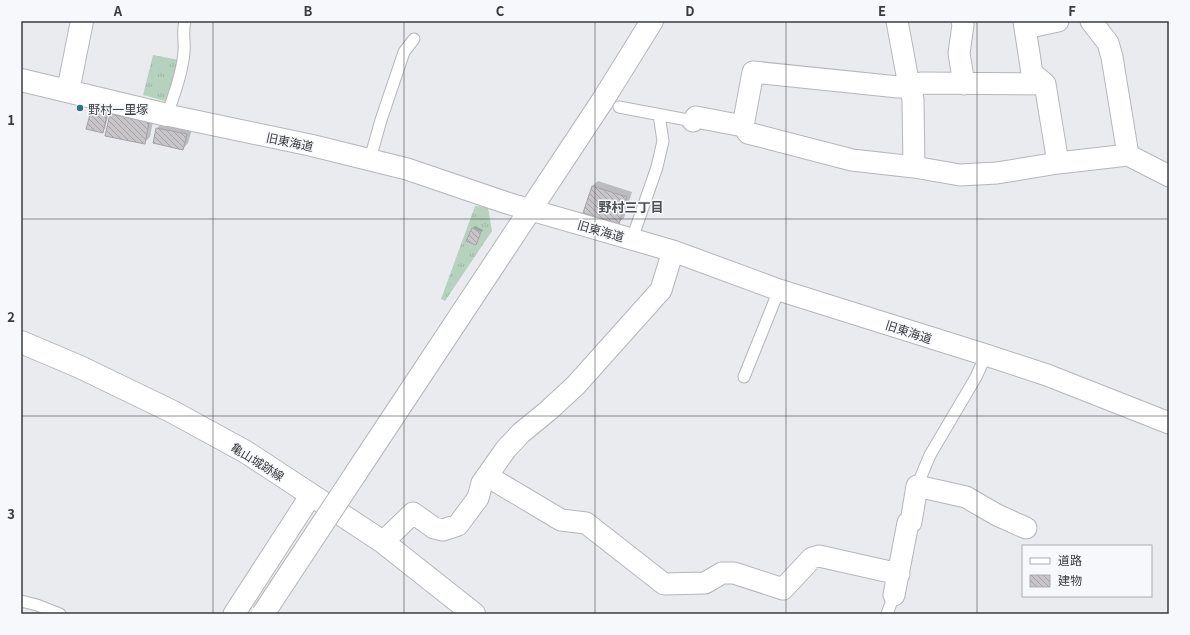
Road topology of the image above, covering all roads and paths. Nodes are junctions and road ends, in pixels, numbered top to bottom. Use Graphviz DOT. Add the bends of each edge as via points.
graph roads {
  1 [pos="82,21"];
  2 [pos="185,21"];
  3 [pos="652,21"];
  4 [pos="897,21"];
  5 [pos="962,21"];
  6 [pos="1058,21"];
  7 [pos="1091,21"];
  8 [pos="1024,24"];
  9 [pos="414,39"];
  10 [pos="21,80"];
  11 [pos="964,84"];
  12 [pos="1045,84"];
  13 [pos="911,86"];
  14 [pos="68,91"];
  15 [pos="619,107"];
  16 [pos="167,115"];
  17 [pos="659,115"];
  18 [pos="693,121"];
  19 [pos="743,126"];
  20 [pos="1128,155"];
  21 [pos="370,159"];
  22 [pos="1058,163"];
  23 [pos="914,167"];
  24 [pos="1169,176"];
  25 [pos="530,210"];
  26 [pos="632,239"];
  27 [pos="673,251"];
  28 [pos="779,290"];
  29 [pos="21,342"];
  30 [pos="986,355"];
  31 [pos="744,377"];
  32 [pos="1169,423"];
  33 [pos="487,476"];
  34 [pos="916,486"];
  35 [pos="311,495"];
  36 [pos="1026,528"];
  37 [pos="383,542"];
  38 [pos="899,574"];
  39 [pos="21,601"];
  40 [pos="890,604"];
  41 [pos="60,614"];
  42 [pos="234,614"];
  43 [pos="263,614"];
  44 [pos="474,614"];
  1 -- 14 [label="street"];
  2 -- 16 [label="lane" via="180,76"];
  3 -- 25 [label="street"];
  4 -- 13 [label="street"];
  5 -- 11 [label="street" via="959,53"];
  6 -- 8 [label="street"];
  7 -- 20 [label="street" via="1108,44 1112,57"];
  8 -- 12 [label="street" via="1032,73"];
  9 -- 21 [label="lane" via="404,52"];
  10 -- 14 [label="street, 旧東海道"];
  11 -- 12 [label="street"];
  11 -- 13 [label="street" via="921,83"];
  12 -- 22 [label="street"];
  13 -- 19 [label="street" via="898,87 753,72"];
  13 -- 23 [label="street"];
  14 -- 16 [label="street, 旧東海道"];
  15 -- 17 [label="lane"];
  16 -- 21 [label="street, 旧東海道"];
  17 -- 18 [label="lane"];
  17 -- 26 [label="lane" via="663,141 657,167"];
  18 -- 19 [label="street" via="696,117"];
  19 -- 23 [label="street" via="748,133 852,160"];
  20 -- 22 [label="street"];
  20 -- 24 [label="street"];
  21 -- 25 [label="street, 旧東海道"];
  22 -- 23 [label="street" via="997,173 960,175"];
  25 -- 26 [label="street, 旧東海道"];
  25 -- 43 [label="street, bridge"];
  26 -- 27 [label="street, 旧東海道"];
  27 -- 28 [label="street, 旧東海道"];
  27 -- 33 [label="street" via="661,290 576,385 506,449"];
  28 -- 30 [label="street, 旧東海道"];
  28 -- 31 [label="lane"];
  29 -- 35 [label="street, 亀山城跡線" via="171,410 246,452"];
  30 -- 32 [label="street, 旧東海道" via="1047,375"];
  30 -- 34 [label="lane" via="976,377 930,455"];
  33 -- 37 [label="street" via="478,498 458,525 443,530 434,528 413,513"];
  33 -- 38 [label="street" via="561,520 586,523 664,584 705,583 722,573 734,573 783,589 812,558 819,556"];
  34 -- 36 [label="street" via="966,497 998,516"];
  34 -- 38 [label="street"];
  35 -- 37 [label="street, 亀山城跡線"];
  35 -- 42 [label="street"];
  37 -- 44 [label="street, 亀山城跡線"];
  38 -- 40 [label="street"];
  39 -- 41 [label="lane"];
}
